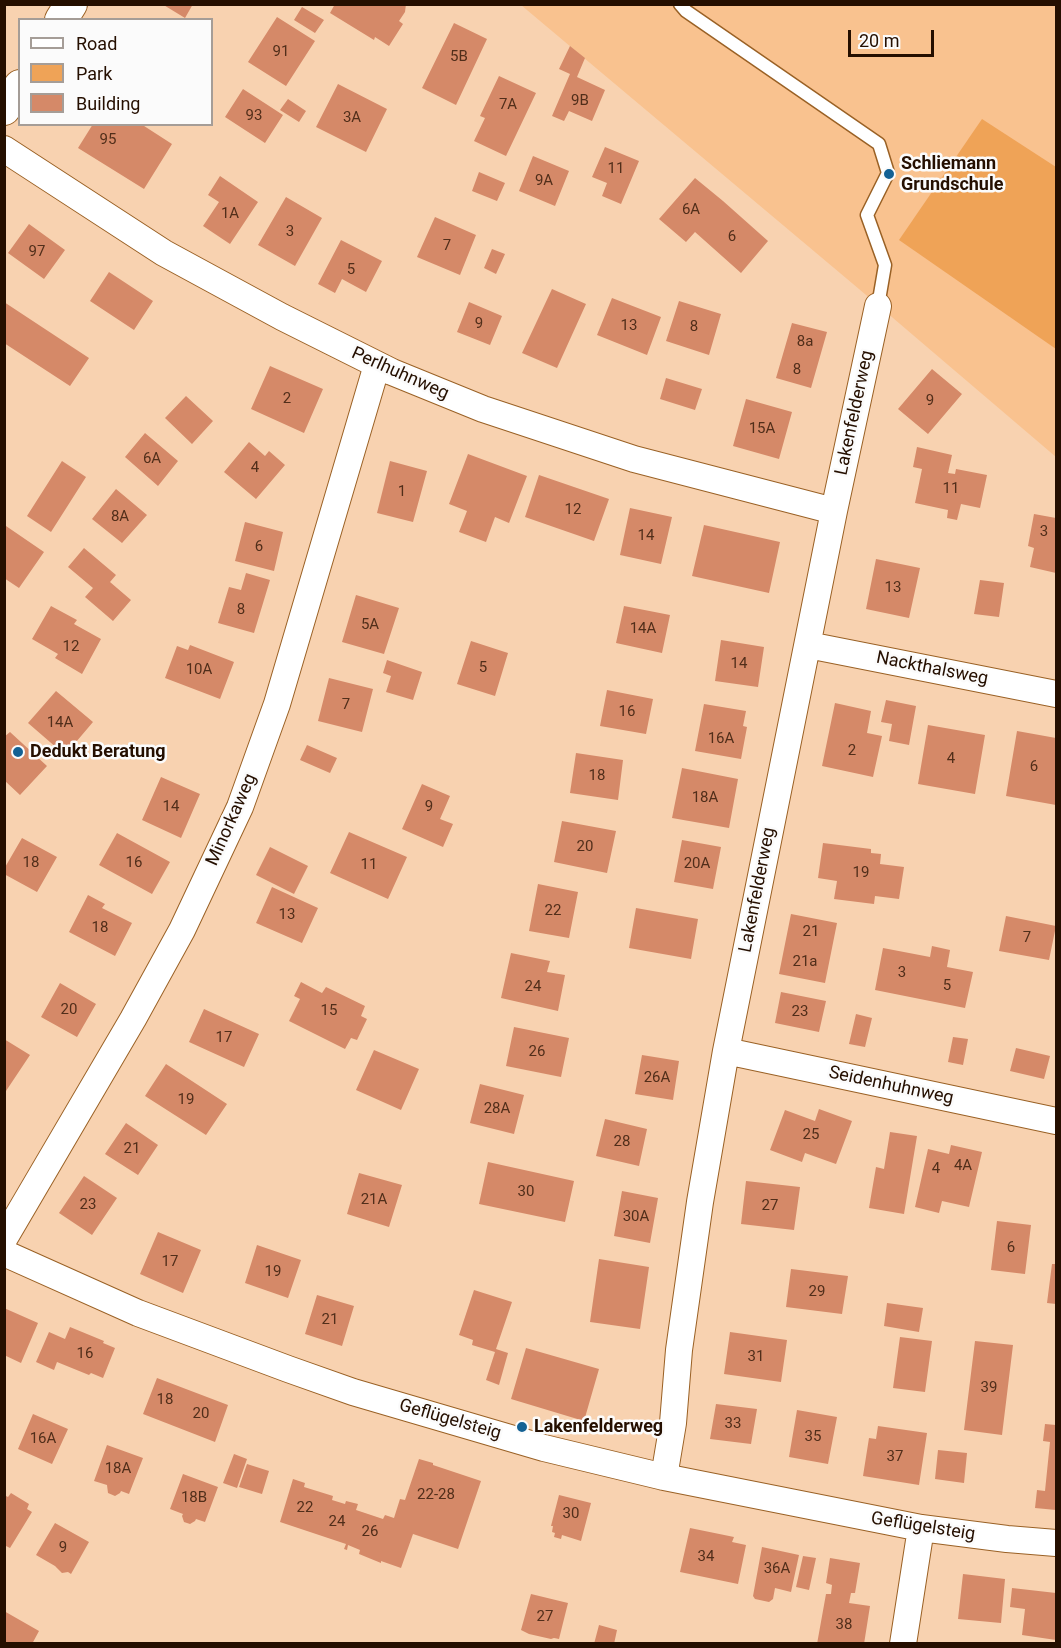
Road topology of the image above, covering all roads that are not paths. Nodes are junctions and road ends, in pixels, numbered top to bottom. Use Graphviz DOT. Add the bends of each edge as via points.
graph roads {
  1 [pos="71,4"];
  2 [pos="680,4"];
  3 [pos="62,18"];
  4 [pos="18,89"];
  5 [pos="4,110"];
  6 [pos="4,149"];
  7 [pos="878,306"];
  8 [pos="376,365"];
  9 [pos="834,511"];
  10 [pos="808,645"];
  11 [pos="1056,694"];
  12 [pos="726,1052"];
  13 [pos="1056,1121"];
  14 [pos="4,1239"];
  15 [pos="4,1253"];
  16 [pos="664,1477"];
  17 [pos="921,1528"];
  18 [pos="1056,1543"];
  19 [pos="903,1644"];
  1 -- 3 [label="street"];
  2 -- 7 [label="lane" via="879,144 888,173 867,215 885,265"];
  4 -- 5 [label="street"];
  6 -- 8 [label="street, Perlhuhnweg" via="164,253"];
  7 -- 9 [label="street, Lakenfelderweg"];
  8 -- 9 [label="street, Perlhuhnweg" via="554,434"];
  8 -- 14 [label="street, Minorkaweg" via="277,704 240,807 182,930"];
  9 -- 10 [label="street, Lakenfelderweg"];
  10 -- 11 [label="street, Nackthalsweg"];
  10 -- 12 [label="street, Lakenfelderweg"];
  12 -- 13 [label="street, Seidenhuhnweg"];
  12 -- 16 [label="street, Lakenfelderweg" via="700,1202"];
  15 -- 16 [label="street, Geflügelsteig" via="138,1313 353,1392 544,1448"];
  16 -- 17 [label="street, Geflügelsteig"];
  17 -- 18 [label="street, Geflügelsteig"];
  17 -- 19 [label="street"];
}
